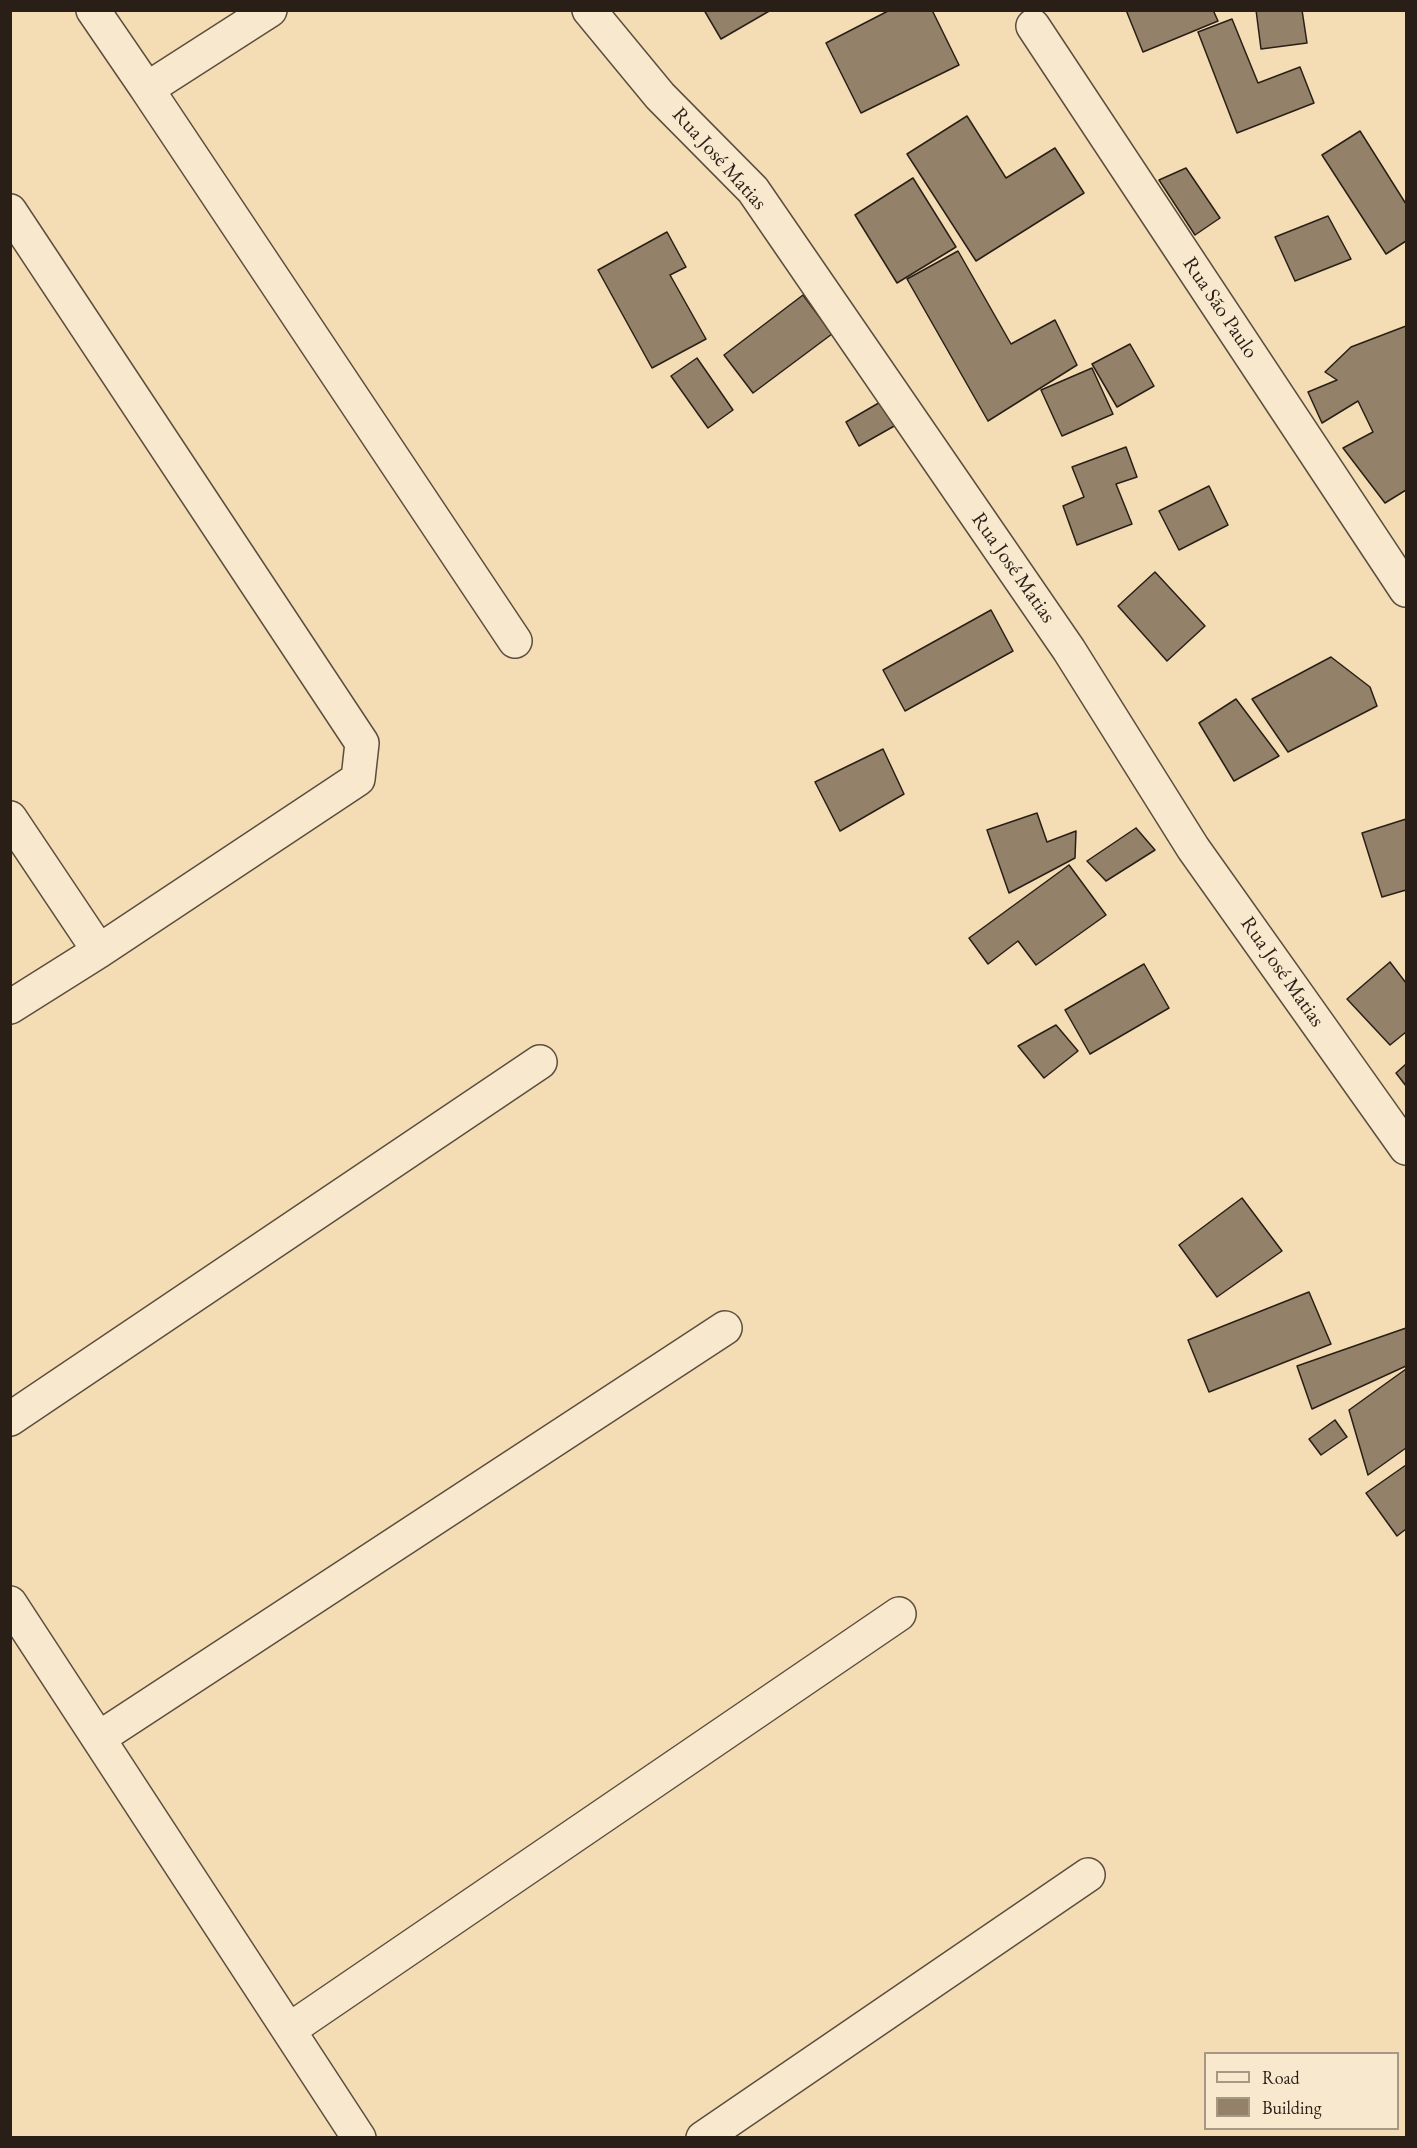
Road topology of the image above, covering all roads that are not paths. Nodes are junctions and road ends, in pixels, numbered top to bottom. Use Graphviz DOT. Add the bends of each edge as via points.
graph roads {
  1 [pos="93,10"];
  2 [pos="270,10"];
  3 [pos="589,10"];
  4 [pos="1033,26"];
  5 [pos="147,89"];
  6 [pos="10,211"];
  7 [pos="1407,590"];
  8 [pos="515,641"];
  9 [pos="10,818"];
  10 [pos="99,951"];
  11 [pos="10,1007"];
  12 [pos="540,1062"];
  13 [pos="1407,1148"];
  14 [pos="725,1328"];
  15 [pos="10,1419"];
  16 [pos="10,1604"];
  17 [pos="899,1614"];
  18 [pos="99,1738"];
  19 [pos="1088,1875"];
  20 [pos="289,2030"];
  21 [pos="359,2138"];
  22 [pos="703,2138"];
  1 -- 5 [label="street"];
  2 -- 5 [label="street"];
  3 -- 13 [label="street, Rua José Matias" via="660,96 753,190 1069,650 1193,848"];
  4 -- 7 [label="street, Rua São Paulo"];
  5 -- 8 [label="street"];
  6 -- 10 [label="street" via="362,743 358,779"];
  9 -- 10 [label="street"];
  10 -- 11 [label="street"];
  12 -- 15 [label="street"];
  14 -- 18 [label="street"];
  16 -- 18 [label="street"];
  17 -- 20 [label="street"];
  18 -- 20 [label="street"];
  19 -- 22 [label="street"];
  20 -- 21 [label="street"];
}
